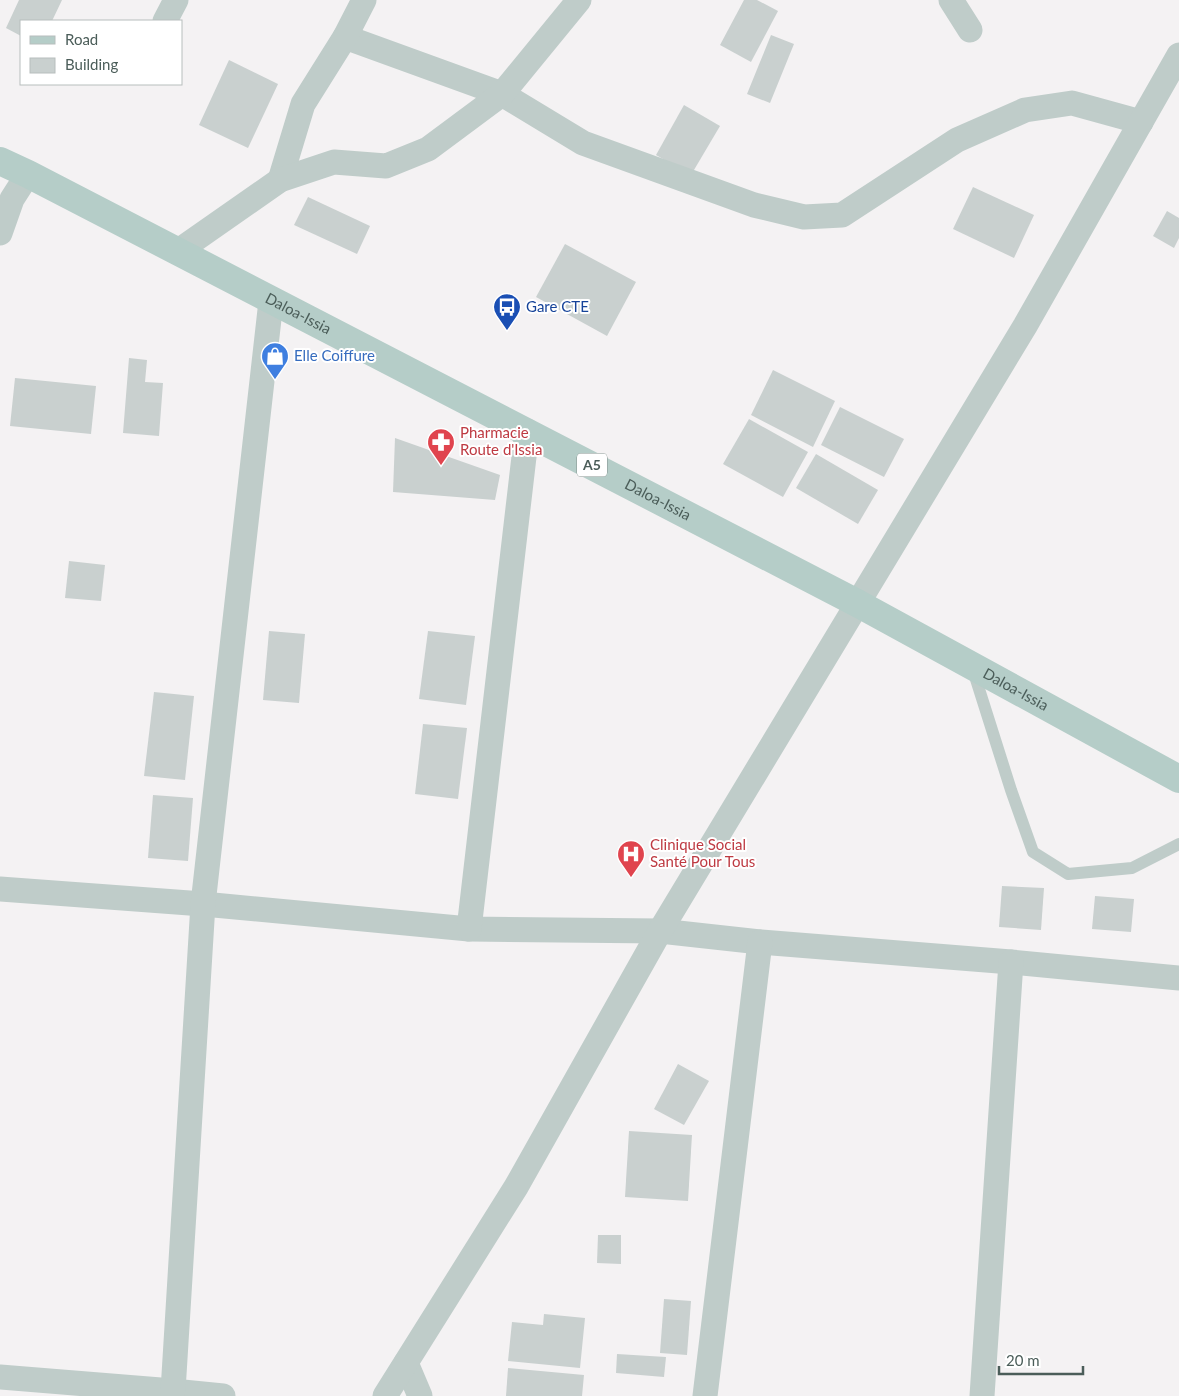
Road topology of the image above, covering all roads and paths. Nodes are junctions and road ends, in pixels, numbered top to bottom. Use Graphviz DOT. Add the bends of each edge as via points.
graph roads {
  1 [pos="176,0"];
  2 [pos="364,0"];
  3 [pos="579,0"];
  4 [pos="951,0"];
  5 [pos="166,20"];
  6 [pos="970,30"];
  7 [pos="345,37"];
  8 [pos="1179,55"];
  9 [pos="502,94"];
  10 [pos="1141,122"];
  11 [pos="0,160"];
  12 [pos="28,174"];
  13 [pos="280,180"];
  14 [pos="0,233"];
  15 [pos="177,252"];
  16 [pos="271,301"];
  17 [pos="527,431"];
  18 [pos="857,603"];
  19 [pos="972,666"];
  20 [pos="1179,779"];
  21 [pos="1179,844"];
  22 [pos="0,889"];
  23 [pos="203,904"];
  24 [pos="469,928"];
  25 [pos="660,931"];
  26 [pos="760,942"];
  27 [pos="1011,962"];
  28 [pos="1179,978"];
  29 [pos="406,1363"];
  30 [pos="0,1378"];
  31 [pos="173,1391"];
  32 [pos="223,1396"];
  33 [pos="385,1396"];
  34 [pos="420,1396"];
  35 [pos="705,1396"];
  36 [pos="982,1396"];
  1 -- 5 [label="street"];
  2 -- 7 [label="street"];
  3 -- 9 [label="street"];
  4 -- 6 [label="street"];
  7 -- 9 [label="street"];
  7 -- 13 [label="street" via="303,104"];
  8 -- 10 [label="street"];
  9 -- 10 [label="street" via="583,143 754,205 804,217 842,215 957,140 1025,110 1072,102"];
  9 -- 13 [label="street" via="428,149 386,166 334,162"];
  10 -- 18 [label="street" via="1020,334"];
  11 -- 12 [label="main road, Daloa-Issia / A5"];
  12 -- 14 [label="street" via="12,199"];
  12 -- 15 [label="main road, Daloa-Issia / A5"];
  13 -- 15 [label="street"];
  15 -- 16 [label="main road, Daloa-Issia / A5"];
  16 -- 17 [label="main road, Daloa-Issia / A5"];
  16 -- 23 [label="street"];
  17 -- 18 [label="main road, Daloa-Issia / A5"];
  17 -- 24 [label="street"];
  18 -- 19 [label="main road, Daloa-Issia / A5"];
  18 -- 25 [label="street"];
  19 -- 20 [label="main road, Daloa-Issia / A5"];
  19 -- 21 [label="lane" via="1033,852 1068,874 1132,868"];
  22 -- 23 [label="street"];
  23 -- 24 [label="street"];
  23 -- 31 [label="street"];
  24 -- 25 [label="street"];
  25 -- 26 [label="street"];
  25 -- 29 [label="street" via="516,1187"];
  26 -- 27 [label="street"];
  26 -- 35 [label="street"];
  27 -- 28 [label="street"];
  27 -- 36 [label="street"];
  29 -- 33 [label="street"];
  29 -- 34 [label="street"];
  30 -- 31 [label="street"];
  31 -- 32 [label="street"];
}
